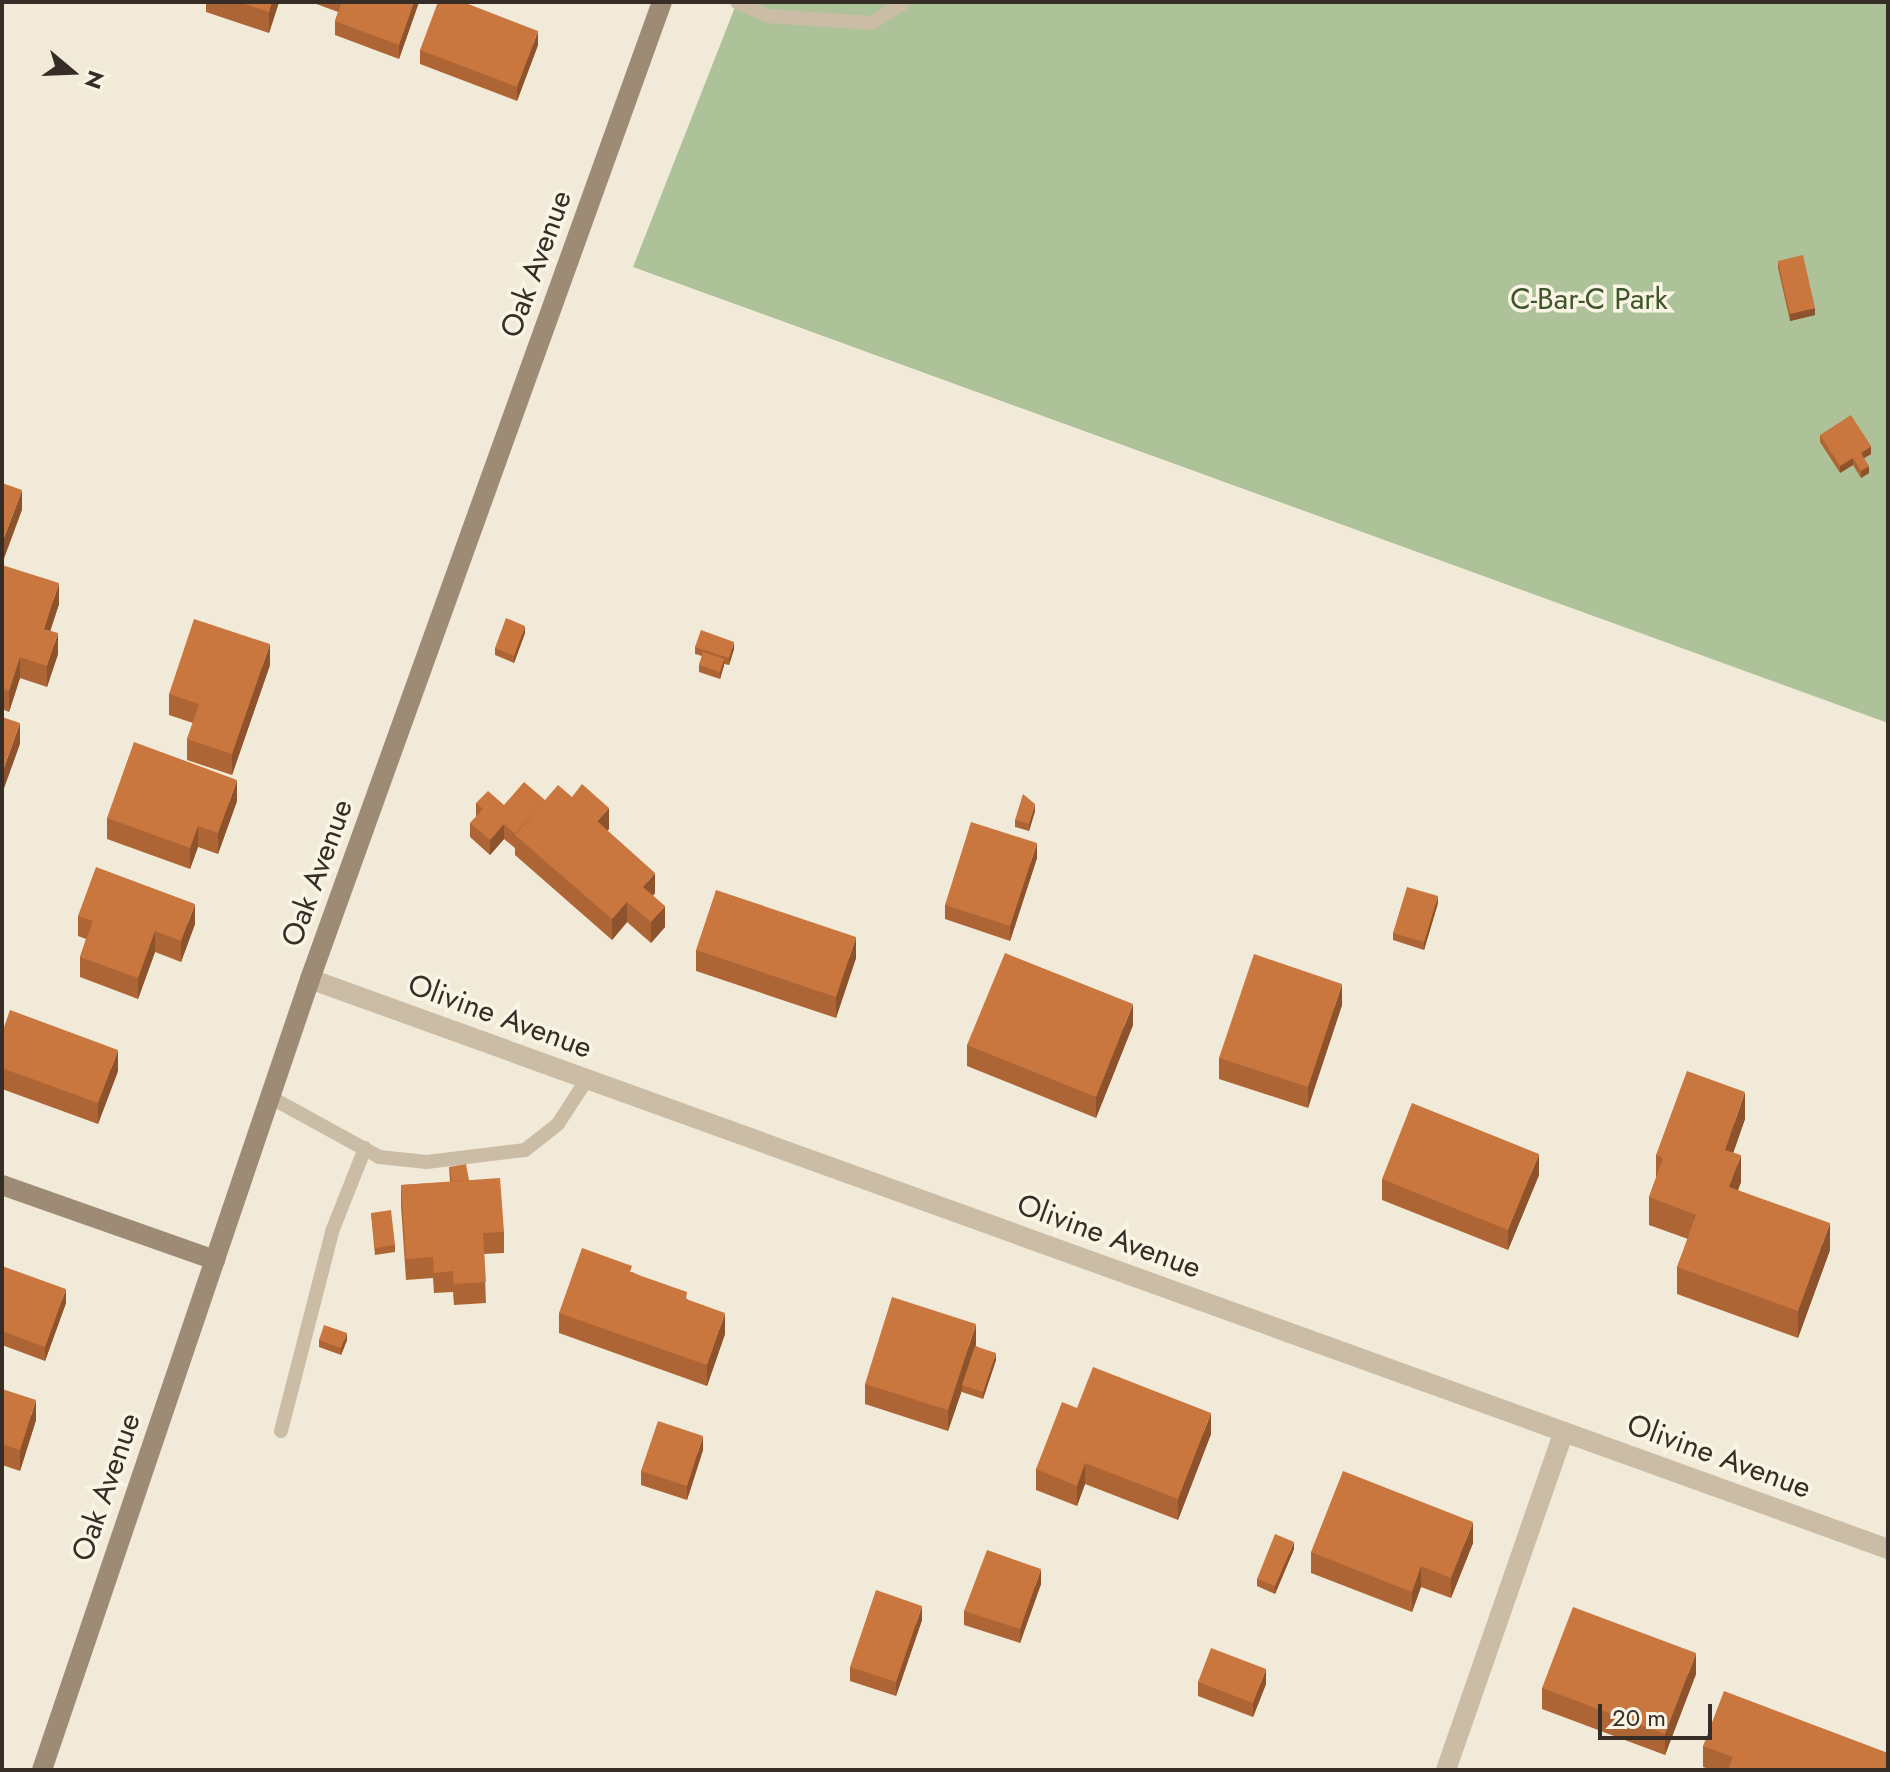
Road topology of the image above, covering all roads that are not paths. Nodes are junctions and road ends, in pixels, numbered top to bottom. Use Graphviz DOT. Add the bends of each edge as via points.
graph roads {
  1 [pos="662,2"];
  2 [pos="737,2"];
  3 [pos="904,2"];
  4 [pos="310,979"];
  5 [pos="587,1079"];
  6 [pos="270,1097"];
  7 [pos="365,1148"];
  8 [pos="2,1185"];
  9 [pos="215,1260"];
  10 [pos="281,1431"];
  11 [pos="1564,1432"];
  12 [pos="1888,1549"];
  13 [pos="42,1770"];
  14 [pos="1446,1770"];
  1 -- 4 [label="main road, Oak Avenue"];
  2 -- 3 [label="lane" via="768,16 872,23"];
  4 -- 5 [label="street, Olivine Avenue"];
  4 -- 6 [label="main road, Oak Avenue"];
  5 -- 7 [label="lane" via="558,1124 525,1150 427,1162 379,1157"];
  5 -- 11 [label="street, Olivine Avenue"];
  6 -- 7 [label="lane"];
  6 -- 9 [label="main road, Oak Avenue"];
  7 -- 10 [label="lane" via="333,1229"];
  8 -- 9 [label="main road"];
  9 -- 13 [label="main road, Oak Avenue"];
  11 -- 12 [label="street, Olivine Avenue"];
  11 -- 14 [label="street"];
}
